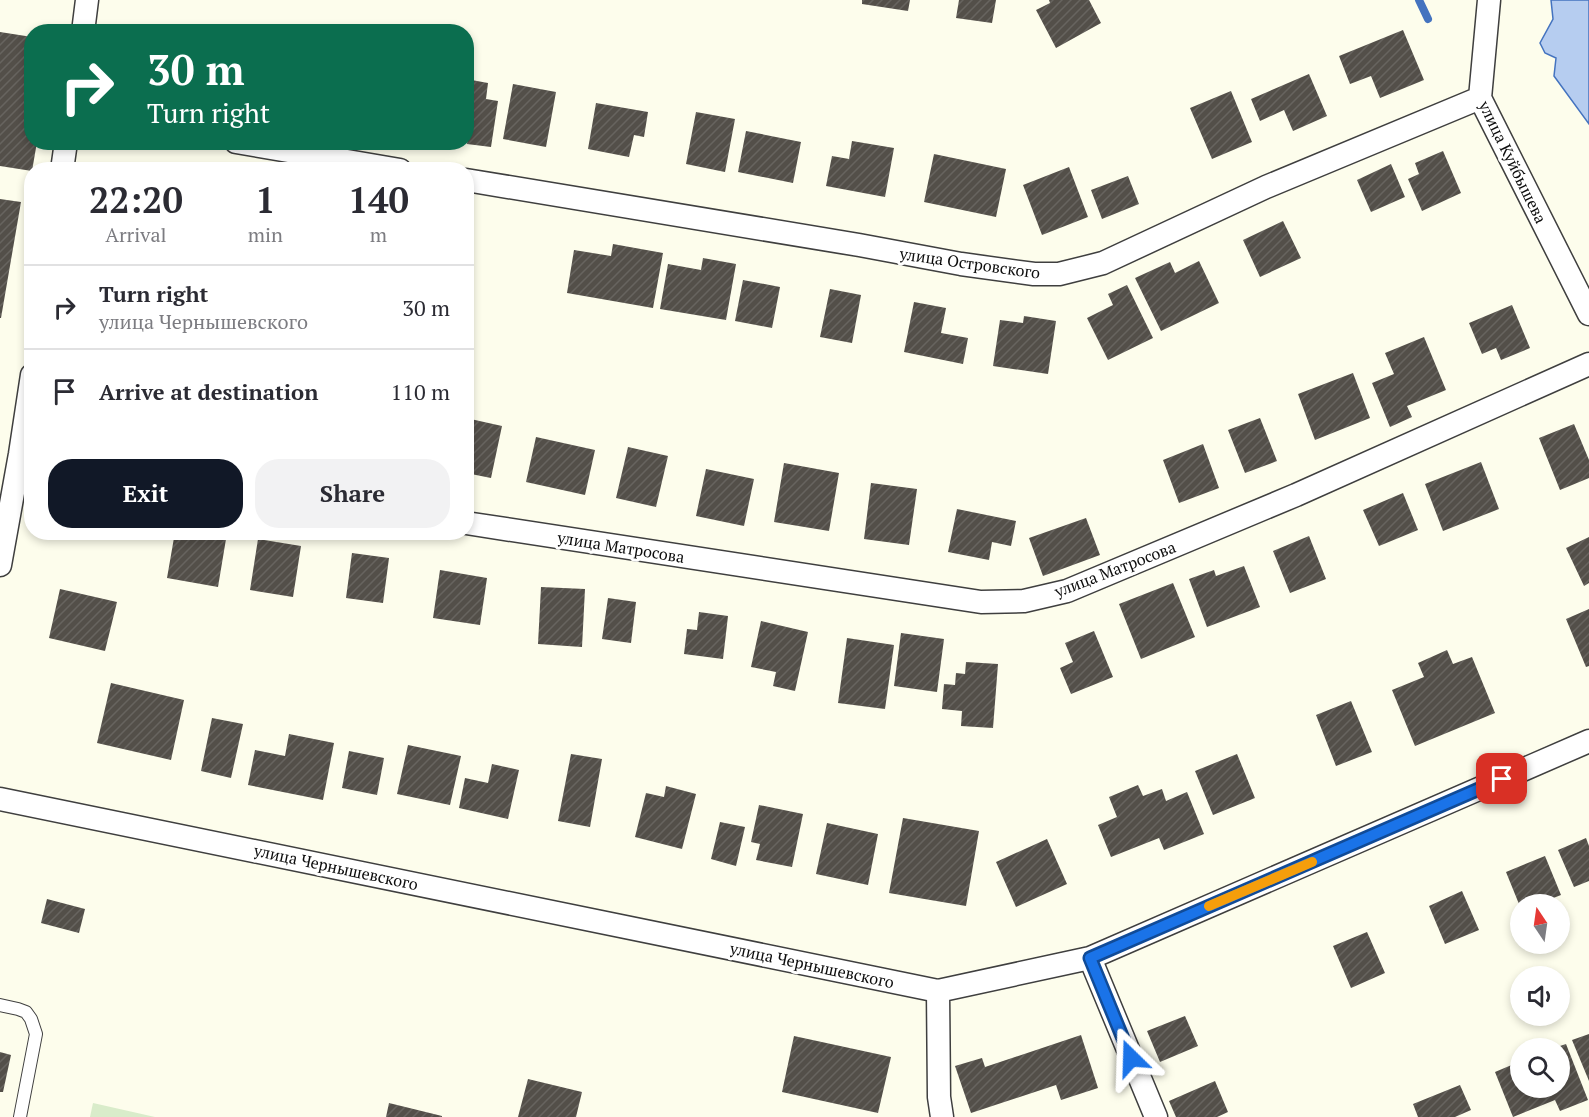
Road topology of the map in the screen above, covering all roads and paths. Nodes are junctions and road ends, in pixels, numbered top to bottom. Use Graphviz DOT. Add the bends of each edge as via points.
graph roads {
  1 [pos="87,0"];
  2 [pos="1489,0"];
  3 [pos="84,24"];
  4 [pos="1480,98"];
  5 [pos="283,150"];
  6 [pos="353,162"];
  7 [pos="474,181"];
  8 [pos="1589,314"];
  9 [pos="1589,364"];
  10 [pos="24,463"];
  11 [pos="474,524"];
  12 [pos="0,565"];
  13 [pos="1589,741"];
  14 [pos="0,799"];
  15 [pos="1090,958"];
  16 [pos="938,991"];
  17 [pos="0,1005"];
  18 [pos="20,1117"];
  19 [pos="942,1117"];
  20 [pos="1156,1117"];
  1 -- 3 [label="street"];
  2 -- 4 [label="street, улица Куйбышева"];
  4 -- 7 [label="street, улица Островского" via="1266,187 1103,263 1059,274 962,264"];
  4 -- 8 [label="street, улица Куйбышева"];
  5 -- 6 [label="street"];
  9 -- 11 [label="street, улица Матросова" via="1140,561 1067,591 1024,601 981,602"];
  10 -- 12 [label="street"];
  13 -- 15 [label="street, улица Чернышевского"];
  14 -- 16 [label="street, улица Чернышевского"];
  15 -- 16 [label="street, улица Чернышевского"];
  15 -- 20 [label="street"];
  16 -- 19 [label="street"];
  17 -- 18 [label="lane" via="26,1012 36,1034"];
}
